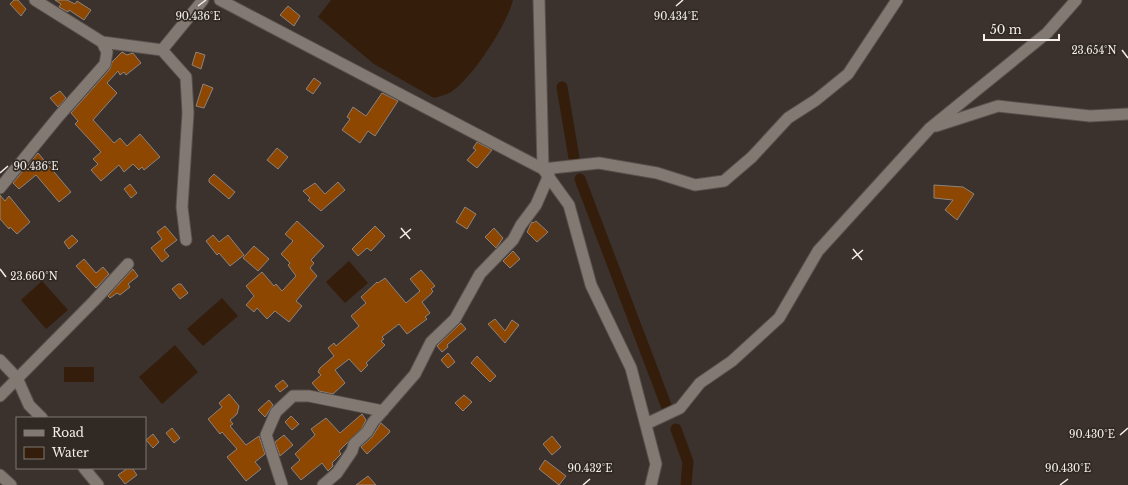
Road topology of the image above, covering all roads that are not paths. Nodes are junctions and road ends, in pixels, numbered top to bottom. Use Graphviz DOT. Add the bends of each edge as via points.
graph roads {
  1 [pos="34,0"];
  2 [pos="203,0"];
  3 [pos="220,0"];
  4 [pos="539,0"];
  5 [pos="897,0"];
  6 [pos="1076,0"];
  7 [pos="102,42"];
  8 [pos="162,50"];
  9 [pos="1128,114"];
  10 [pos="930,128"];
  11 [pos="546,172"];
  12 [pos="0,188"];
  13 [pos="186,240"];
  14 [pos="128,264"];
  15 [pos="0,360"];
  16 [pos="17,378"];
  17 [pos="0,396"];
  18 [pos="383,411"];
  19 [pos="41,417"];
  20 [pos="646,424"];
  21 [pos="85,469"];
  22 [pos="0,475"];
  23 [pos="11,485"];
  24 [pos="98,485"];
  25 [pos="282,485"];
  26 [pos="323,485"];
  27 [pos="650,485"];
  1 -- 7 [label="street"];
  2 -- 8 [label="street"];
  3 -- 11 [label="street"];
  4 -- 11 [label="street"];
  5 -- 11 [label="street" via="848,74 816,100 788,118 752,157 724,181 695,185 658,173 599,163"];
  6 -- 10 [label="street" via="1047,33"];
  7 -- 8 [label="street"];
  7 -- 12 [label="street" via="107,52 105,64"];
  8 -- 13 [label="street" via="186,77 188,112 182,207"];
  9 -- 10 [label="street" via="1090,116 998,106"];
  10 -- 20 [label="street" via="818,251 779,318 732,361 700,383 680,408"];
  11 -- 18 [label="street" via="536,205 513,240 480,274 454,319 431,342 415,374"];
  11 -- 20 [label="street" via="569,205 591,284 631,368"];
  14 -- 16 [label="street"];
  15 -- 16 [label="street"];
  16 -- 17 [label="street"];
  16 -- 19 [label="street" via="29,405"];
  18 -- 25 [label="street" via="309,396 293,396 276,412 266,435"];
  18 -- 26 [label="street" via="354,444 337,473"];
  20 -- 27 [label="street" via="656,464"];
  21 -- 24 [label="street"];
  22 -- 23 [label="street"];
}
